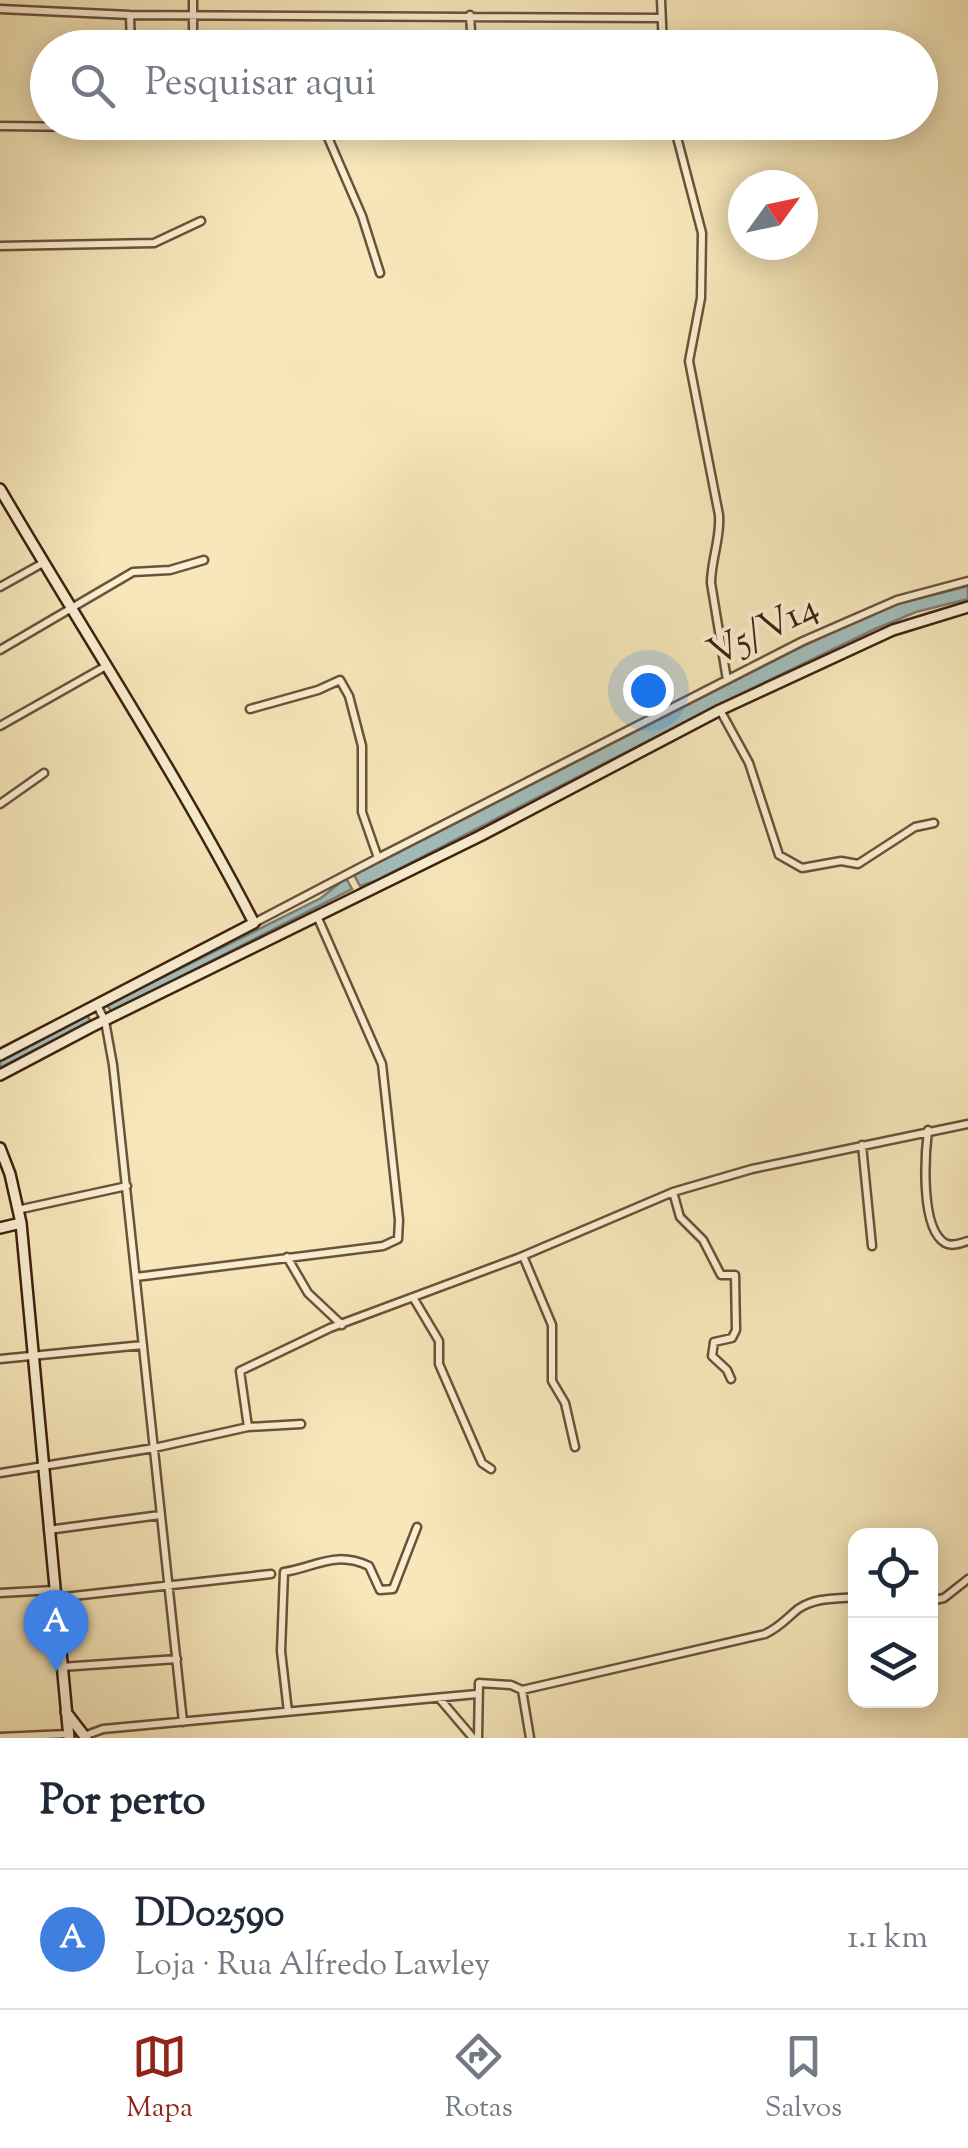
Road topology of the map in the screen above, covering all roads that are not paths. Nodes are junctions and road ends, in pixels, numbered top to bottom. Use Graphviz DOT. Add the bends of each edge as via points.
graph roads {
  1 [pos="193,0"];
  2 [pos="661,0"];
  3 [pos="0,9"];
  4 [pos="192,14"];
  5 [pos="130,15"];
  6 [pos="470,16"];
  7 [pos="661,18"];
  8 [pos="130,30"];
  9 [pos="192,30"];
  10 [pos="471,30"];
  11 [pos="662,30"];
  12 [pos="0,126"];
  13 [pos="30,126"];
  14 [pos="329,140"];
  15 [pos="678,140"];
  16 [pos="201,220"];
  17 [pos="0,246"];
  18 [pos="380,273"];
  19 [pos="0,490"];
  20 [pos="204,560"];
  21 [pos="43,563"];
  22 [pos="968,581"];
  23 [pos="0,587"];
  24 [pos="968,607"];
  25 [pos="71,608"];
  26 [pos="0,650"];
  27 [pos="108,666"];
  28 [pos="728,680"];
  29 [pos="250,709"];
  30 [pos="720,710"];
  31 [pos="0,726"];
  32 [pos="44,773"];
  33 [pos="0,804"];
  34 [pos="934,823"];
  35 [pos="378,858"];
  36 [pos="317,916"];
  37 [pos="254,923"];
  38 [pos="96,1005"];
  39 [pos="105,1020"];
  40 [pos="0,1055"];
  41 [pos="0,1075"];
  42 [pos="968,1124"];
  43 [pos="928,1130"];
  44 [pos="862,1145"];
  45 [pos="0,1148"];
  46 [pos="126,1186"];
  47 [pos="673,1192"];
  48 [pos="18,1210"];
  49 [pos="21,1223"];
  50 [pos="0,1228"];
  51 [pos="968,1241"];
  52 [pos="872,1246"];
  53 [pos="523,1256"];
  54 [pos="287,1257"];
  55 [pos="136,1277"];
  56 [pos="414,1299"];
  57 [pos="342,1325"];
  58 [pos="143,1344"];
  59 [pos="32,1356"];
  60 [pos="0,1359"];
  61 [pos="731,1379"];
  62 [pos="301,1424"];
  63 [pos="248,1427"];
  64 [pos="575,1447"];
  65 [pos="154,1448"];
  66 [pos="43,1468"];
  67 [pos="491,1468"];
  68 [pos="0,1473"];
  69 [pos="160,1515"];
  70 [pos="417,1527"];
  71 [pos="48,1530"];
  72 [pos="270,1574"];
  73 [pos="968,1579"];
  74 [pos="168,1586"];
  75 [pos="0,1593"];
  76 [pos="54,1594"];
  77 [pos="848,1597"];
  78 [pos="938,1599"];
  79 [pos="177,1659"];
  80 [pos="61,1667"];
  81 [pos="522,1690"];
  82 [pos="477,1694"];
  83 [pos="439,1698"];
  84 [pos="64,1710"];
  85 [pos="288,1712"];
  86 [pos="183,1722"];
  87 [pos="0,1736"];
  88 [pos="68,1736"];
  89 [pos="85,1737"];
  90 [pos="476,1738"];
  91 [pos="530,1738"];
  1 -- 4 [label="street"];
  2 -- 7 [label="street"];
  3 -- 5 [label="street"];
  4 -- 5 [label="street"];
  4 -- 6 [label="street"];
  4 -- 9 [label="street"];
  5 -- 8 [label="street"];
  6 -- 7 [label="street"];
  6 -- 10 [label="street"];
  7 -- 11 [label="street"];
  12 -- 13 [label="street"];
  14 -- 18 [label="street"];
  15 -- 28 [label="street" via="702,232 702,298 688,361 719,515 711,584"];
  16 -- 17 [label="street" via="154,243"];
  19 -- 21 [label="street"];
  20 -- 25 [label="street" via="133,572"];
  21 -- 23 [label="street"];
  21 -- 25 [label="street"];
  22 -- 28 [label="street, V5/V14" via="897,600"];
  24 -- 30 [label="street" via="893,630"];
  25 -- 26 [label="street"];
  25 -- 27 [label="street"];
  27 -- 31 [label="street"];
  27 -- 37 [label="street"];
  28 -- 35 [label="street, V5/V14"];
  29 -- 35 [label="street" via="340,680 362,746 362,812"];
  30 -- 34 [label="street" via="750,763 775,849 786,861 802,868 858,864 908,830"];
  30 -- 36 [label="street"];
  32 -- 33 [label="street"];
  35 -- 37 [label="street, V5/V14"];
  36 -- 39 [label="street"];
  36 -- 54 [label="street" via="382,1064 400,1231 382,1246"];
  37 -- 38 [label="street"];
  38 -- 39 [label="street"];
  38 -- 40 [label="street"];
  39 -- 41 [label="street"];
  39 -- 46 [label="street"];
  42 -- 43 [label="street"];
  43 -- 44 [label="street"];
  43 -- 51 [label="street" via="928,1215 945,1242"];
  44 -- 47 [label="street"];
  44 -- 52 [label="street"];
  45 -- 48 [label="street"];
  46 -- 48 [label="street"];
  46 -- 55 [label="street"];
  47 -- 53 [label="street"];
  47 -- 61 [label="street" via="680,1216 703,1240 713,1264 721,1274 735,1275 736,1330 713,1344 714,1360"];
  48 -- 49 [label="street"];
  49 -- 50 [label="street"];
  49 -- 59 [label="street"];
  53 -- 56 [label="street"];
  53 -- 64 [label="street" via="552,1325 552,1381 565,1403"];
  54 -- 55 [label="street"];
  54 -- 57 [label="street" via="308,1294"];
  55 -- 58 [label="street"];
  56 -- 57 [label="street"];
  56 -- 67 [label="street" via="438,1341 440,1364 482,1463"];
  57 -- 63 [label="street" via="240,1371"];
  58 -- 59 [label="street"];
  58 -- 65 [label="street"];
  59 -- 60 [label="street"];
  59 -- 66 [label="street"];
  62 -- 63 [label="street"];
  63 -- 65 [label="street"];
  65 -- 66 [label="street"];
  65 -- 69 [label="street"];
  66 -- 68 [label="street"];
  66 -- 71 [label="street"];
  69 -- 71 [label="street"];
  69 -- 74 [label="street"];
  70 -- 85 [label="street" via="393,1589 380,1590 369,1566 342,1559 284,1572 281,1651"];
  71 -- 76 [label="street"];
  72 -- 74 [label="street"];
  73 -- 78 [label="street"];
  74 -- 76 [label="street"];
  74 -- 79 [label="street"];
  75 -- 76 [label="street"];
  76 -- 80 [label="street"];
  77 -- 81 [label="street" via="811,1602 783,1626 738,1642"];
  79 -- 80 [label="street"];
  79 -- 86 [label="street"];
  80 -- 84 [label="street"];
  81 -- 82 [label="street" via="479,1682"];
  81 -- 91 [label="street"];
  82 -- 83 [label="street"];
  82 -- 90 [label="street"];
  83 -- 85 [label="street"];
  83 -- 90 [label="street"];
  84 -- 88 [label="street"];
  84 -- 89 [label="street"];
  85 -- 86 [label="street"];
  86 -- 89 [label="street" via="102,1729"];
  87 -- 88 [label="street"];
  88 -- 89 [label="street"];
}
